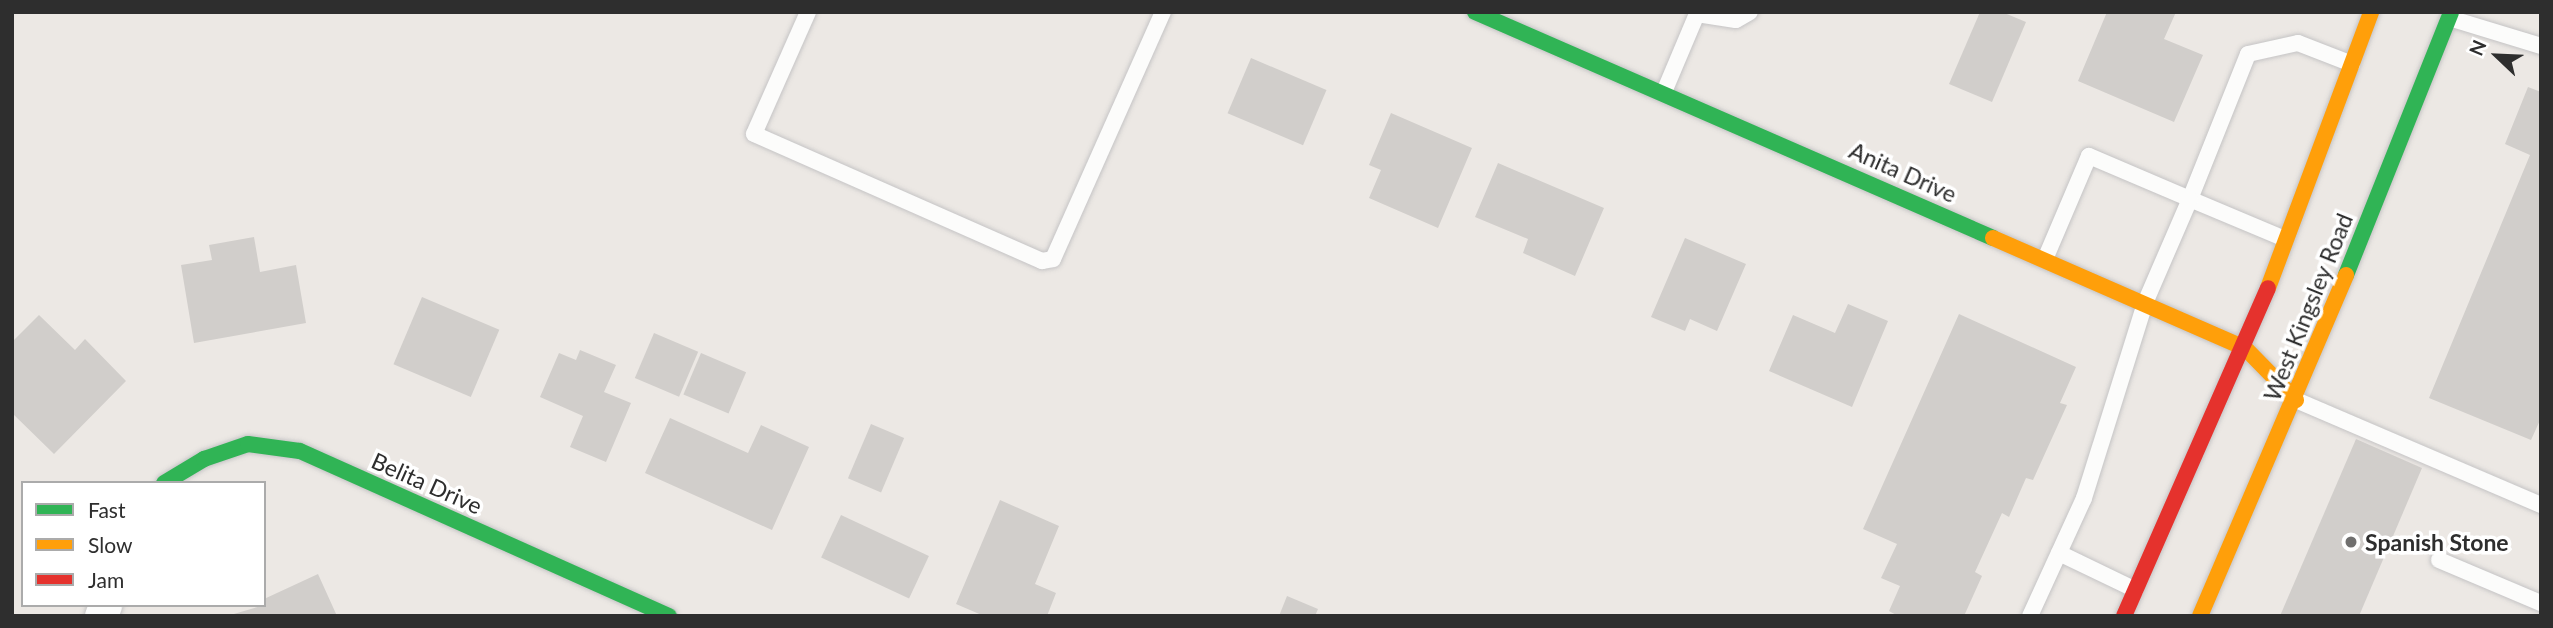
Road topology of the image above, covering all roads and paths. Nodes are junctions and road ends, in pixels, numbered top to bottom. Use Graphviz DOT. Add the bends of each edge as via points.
graph roads {
  1 [pos="808,12"];
  2 [pos="1163,12"];
  3 [pos="1475,12"];
  4 [pos="1750,12"];
  5 [pos="2371,12"];
  6 [pos="1695,13"];
  7 [pos="2450,15"];
  8 [pos="2541,46"];
  9 [pos="2352,64"];
  10 [pos="1664,92"];
  11 [pos="2190,199"];
  12 [pos="2286,239"];
  13 [pos="2045,259"];
  14 [pos="2146,303"];
  15 [pos="2245,348"];
  16 [pos="2296,400"];
  17 [pos="167,481"];
  18 [pos="2541,505"];
  19 [pos="2059,553"];
  20 [pos="2439,560"];
  21 [pos="2136,590"];
  22 [pos="2541,603"];
  23 [pos="669,616"];
  24 [pos="2030,616"];
  25 [pos="2124,616"];
  26 [pos="2200,616"];
  1 -- 2 [label="lane" via="754,134 1042,261 1053,259"];
  3 -- 10 [label="street, Anita Drive"];
  4 -- 6 [label="lane" via="1737,20"];
  5 -- 9 [label="street, West Kingsley Road"];
  6 -- 10 [label="lane"];
  7 -- 8 [label="lane"];
  7 -- 16 [label="street, West Kingsley Road"];
  9 -- 11 [label="lane" via="2298,43 2248,54"];
  9 -- 12 [label="street, West Kingsley Road"];
  10 -- 13 [label="street, Anita Drive"];
  11 -- 12 [label="lane"];
  11 -- 13 [label="lane" via="2089,156"];
  11 -- 14 [label="lane"];
  12 -- 15 [label="street, West Kingsley Road"];
  13 -- 14 [label="street, Anita Drive"];
  14 -- 15 [label="street, Anita Drive"];
  14 -- 19 [label="lane" via="2084,498"];
  15 -- 16 [label="street, Anita Drive"];
  15 -- 21 [label="street, West Kingsley Road"];
  16 -- 18 [label="lane"];
  16 -- 26 [label="street, West Kingsley Road"];
  17 -- 23 [label="street, Belita Drive" via="204,459 248,444 300,451"];
  19 -- 21 [label="lane"];
  19 -- 24 [label="lane"];
  20 -- 22 [label="lane"];
  21 -- 25 [label="street, West Kingsley Road"];
}
